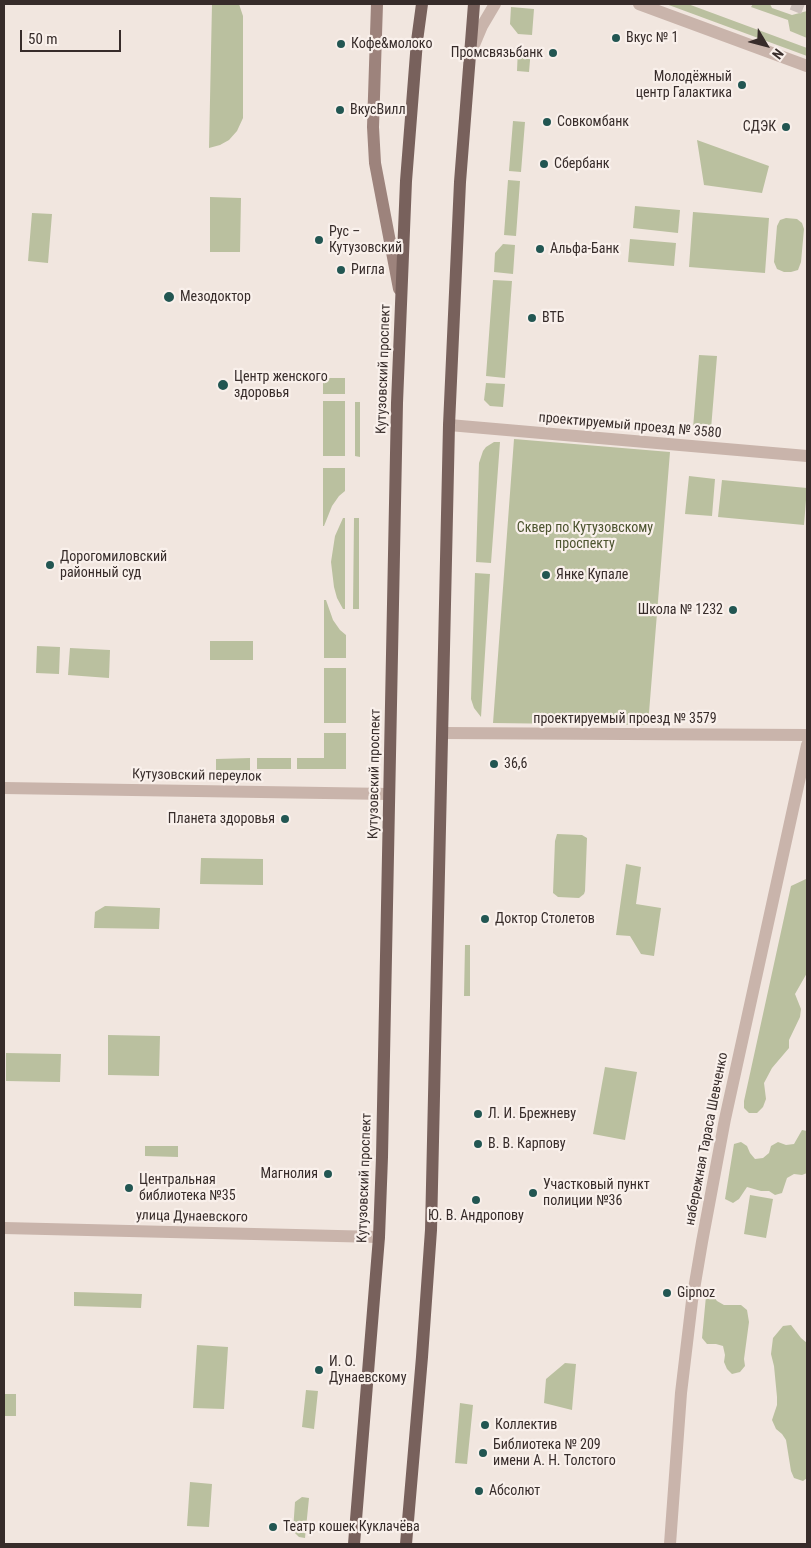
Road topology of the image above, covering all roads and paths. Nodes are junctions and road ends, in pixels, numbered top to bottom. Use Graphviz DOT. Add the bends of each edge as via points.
graph roads {
  1 [pos="377,4"];
  2 [pos="422,4"];
  3 [pos="495,4"];
  4 [pos="639,4"];
  5 [pos="474,5"];
  6 [pos="469,57"];
  7 [pos="807,66"];
  8 [pos="401,297"];
  9 [pos="449,425"];
  10 [pos="807,456"];
  11 [pos="443,733"];
  12 [pos="807,735"];
  13 [pos="807,745"];
  14 [pos="4,788"];
  15 [pos="389,794"];
  16 [pos="4,1228"];
  17 [pos="379,1237"];
  18 [pos="354,1544"];
  19 [pos="406,1544"];
  20 [pos="670,1544"];
  1 -- 8 [label="street" via="375,163"];
  2 -- 8 [label="main road, Кутузовский проспект" via="416,41"];
  3 -- 6 [label="street"];
  4 -- 7 [label="street"];
  5 -- 6 [label="main road"];
  6 -- 9 [label="main road"];
  8 -- 15 [label="main road, Кутузовский проспект"];
  9 -- 10 [label="street, проектируемый проезд № 3580"];
  9 -- 11 [label="main road"];
  11 -- 12 [label="street, проектируемый проезд № 3579"];
  11 -- 19 [label="main road" via="431,1230"];
  13 -- 20 [label="street, набережная Тараса Шевченко" via="725,1119 702,1242 681,1393"];
  14 -- 15 [label="street, Кутузовский переулок"];
  15 -- 17 [label="main road, Кутузовский проспект"];
  16 -- 17 [label="street, улица Дунаевского"];
  17 -- 18 [label="main road, Кутузовский проспект"];
}
